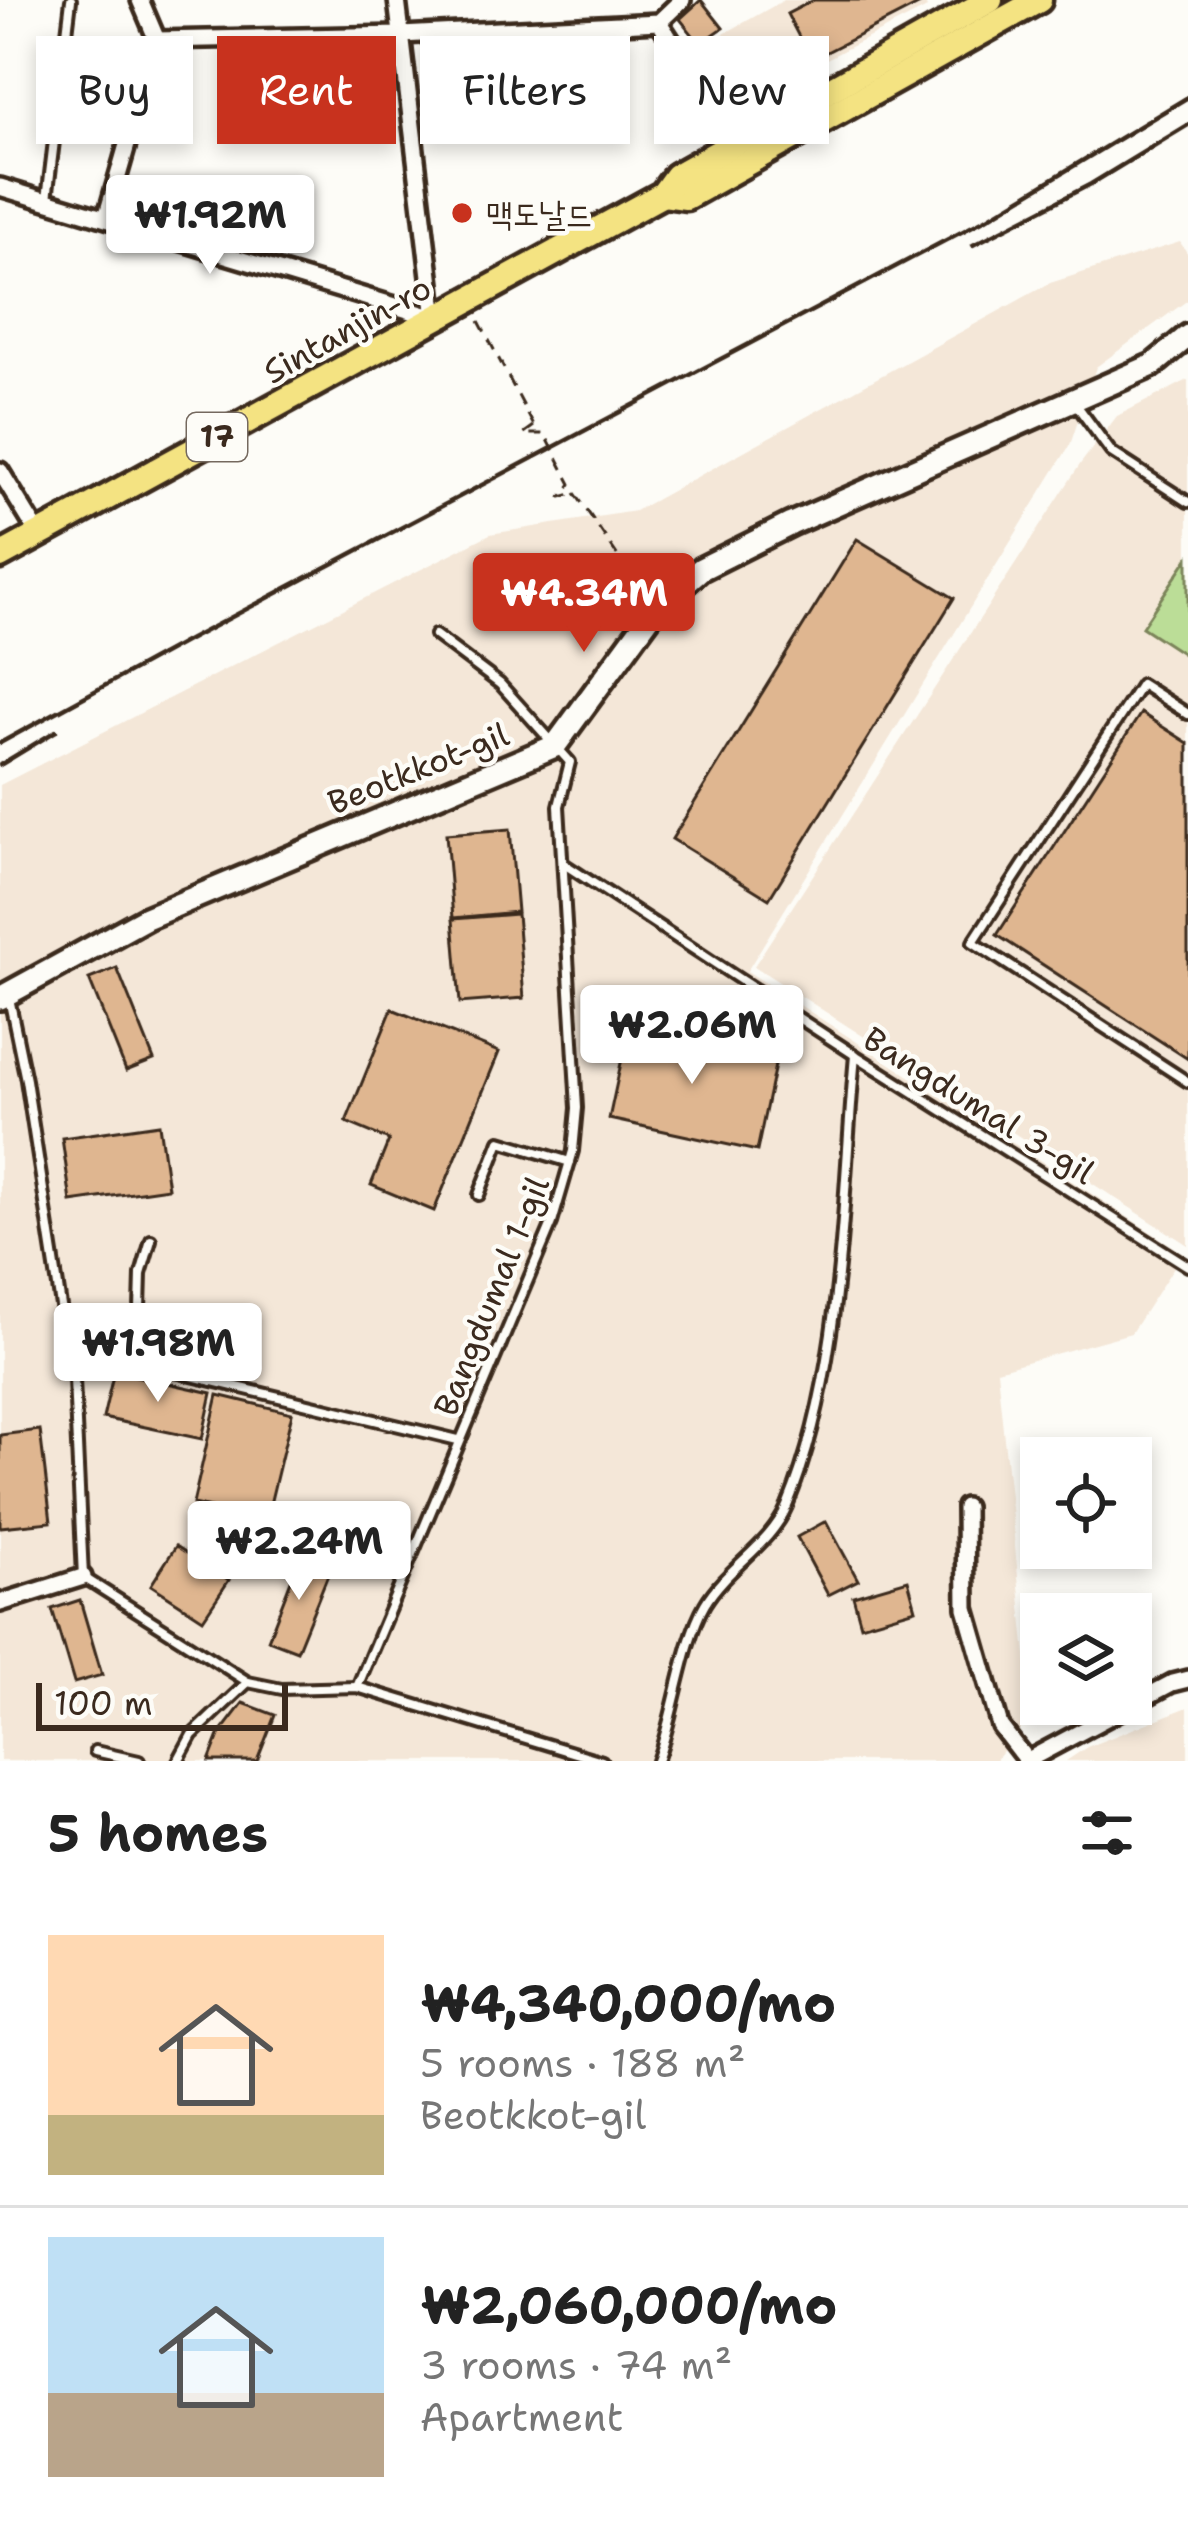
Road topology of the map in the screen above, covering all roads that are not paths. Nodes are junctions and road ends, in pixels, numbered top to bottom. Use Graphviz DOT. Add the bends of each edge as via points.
graph roads {
  1 [pos="71,0"];
  2 [pos="140,0"];
  3 [pos="397,0"];
  4 [pos="682,0"];
  5 [pos="990,0"];
  6 [pos="1039,0"];
  7 [pos="659,22"];
  8 [pos="401,35"];
  9 [pos="155,36"];
  10 [pos="668,36"];
  11 [pos="193,39"];
  12 [pos="829,90"];
  13 [pos="127,144"];
  14 [pos="733,144"];
  15 [pos="0,187"];
  16 [pos="663,194"];
  17 [pos="46,201"];
  18 [pos="106,218"];
  19 [pos="435,318"];
  20 [pos="1188,336"];
  21 [pos="1075,402"];
  22 [pos="0,471"];
  23 [pos="1188,502"];
  24 [pos="39,535"];
  25 [pos="0,556"];
  26 [pos="436,635"];
  27 [pos="1188,714"];
  28 [pos="555,746"];
  29 [pos="564,864"];
  30 [pos="4,996"];
  31 [pos="855,1055"];
  32 [pos="1188,1082"];
  33 [pos="570,1162"];
  34 [pos="478,1195"];
  35 [pos="151,1240"];
  36 [pos="1188,1266"];
  37 [pos="73,1357"];
  38 [pos="121,1359"];
  39 [pos="458,1440"];
  40 [pos="965,1507"];
  41 [pos="83,1577"];
  42 [pos="0,1603"];
  43 [pos="1188,1679"];
  44 [pos="248,1682"];
  45 [pos="357,1687"];
  46 [pos="95,1751"];
  47 [pos="139,1761"];
  48 [pos="178,1761"];
  49 [pos="602,1761"];
  50 [pos="657,1761"];
  51 [pos="1026,1761"];
  1 -- 17 [label="lane"];
  2 -- 9 [label="street"];
  3 -- 8 [label="street"];
  4 -- 7 [label="street"];
  5 -- 12 [label="main road, Sintanjin-ro / 17"];
  6 -- 16 [label="main road, Sintanjin-ro / 17" via="686,197"];
  7 -- 8 [label="street"];
  7 -- 10 [label="street"];
  8 -- 11 [label="street"];
  8 -- 19 [label="street"];
  13 -- 18 [label="street"];
  14 -- 16 [label="main road, Sintanjin-ro / 17" via="676,176"];
  15 -- 17 [label="street"];
  16 -- 19 [label="main road, Sintanjin-ro / 17"];
  17 -- 18 [label="street"];
  18 -- 19 [label="street"];
  19 -- 24 [label="main road, Sintanjin-ro / 17"];
  20 -- 21 [label="street, Beotkkot-gil" via="1153,365"];
  21 -- 23 [label="lane" via="1111,452"];
  21 -- 28 [label="street, Beotkkot-gil" via="701,569 655,609"];
  22 -- 24 [label="street"];
  24 -- 25 [label="main road, Sintanjin-ro / 17"];
  26 -- 28 [label="lane" via="500,684"];
  27 -- 32 [label="lane" via="1141,683 973,942"];
  28 -- 29 [label="lane, Bangdumal 1-gil" via="570,762 559,806"];
  28 -- 30 [label="street, Beotkkot-gil" via="146,918"];
  29 -- 31 [label="lane, Bangdumal 3-gil"];
  29 -- 33 [label="lane, Bangdumal 1-gil" via="578,1108"];
  30 -- 37 [label="lane"];
  31 -- 36 [label="lane, Bangdumal 3-gil"];
  31 -- 50 [label="lane" via="825,1371 806,1448 767,1537 701,1610"];
  33 -- 34 [label="lane" via="500,1142"];
  33 -- 39 [label="lane, Bangdumal 1-gil" via="552,1223"];
  35 -- 38 [label="lane" via="140,1309"];
  37 -- 38 [label="lane, Bangdumal 1-gil"];
  37 -- 41 [label="lane"];
  38 -- 39 [label="lane, Bangdumal 1-gil"];
  39 -- 45 [label="lane, Bangdumal 1-gil"];
  40 -- 51 [label="street" via="967,1608 1000,1726"];
  41 -- 42 [label="street"];
  41 -- 44 [label="lane"];
  43 -- 51 [label="street"];
  44 -- 45 [label="lane"];
  44 -- 48 [label="lane" via="192,1735"];
  45 -- 49 [label="lane"];
  46 -- 47 [label="lane"];
}
